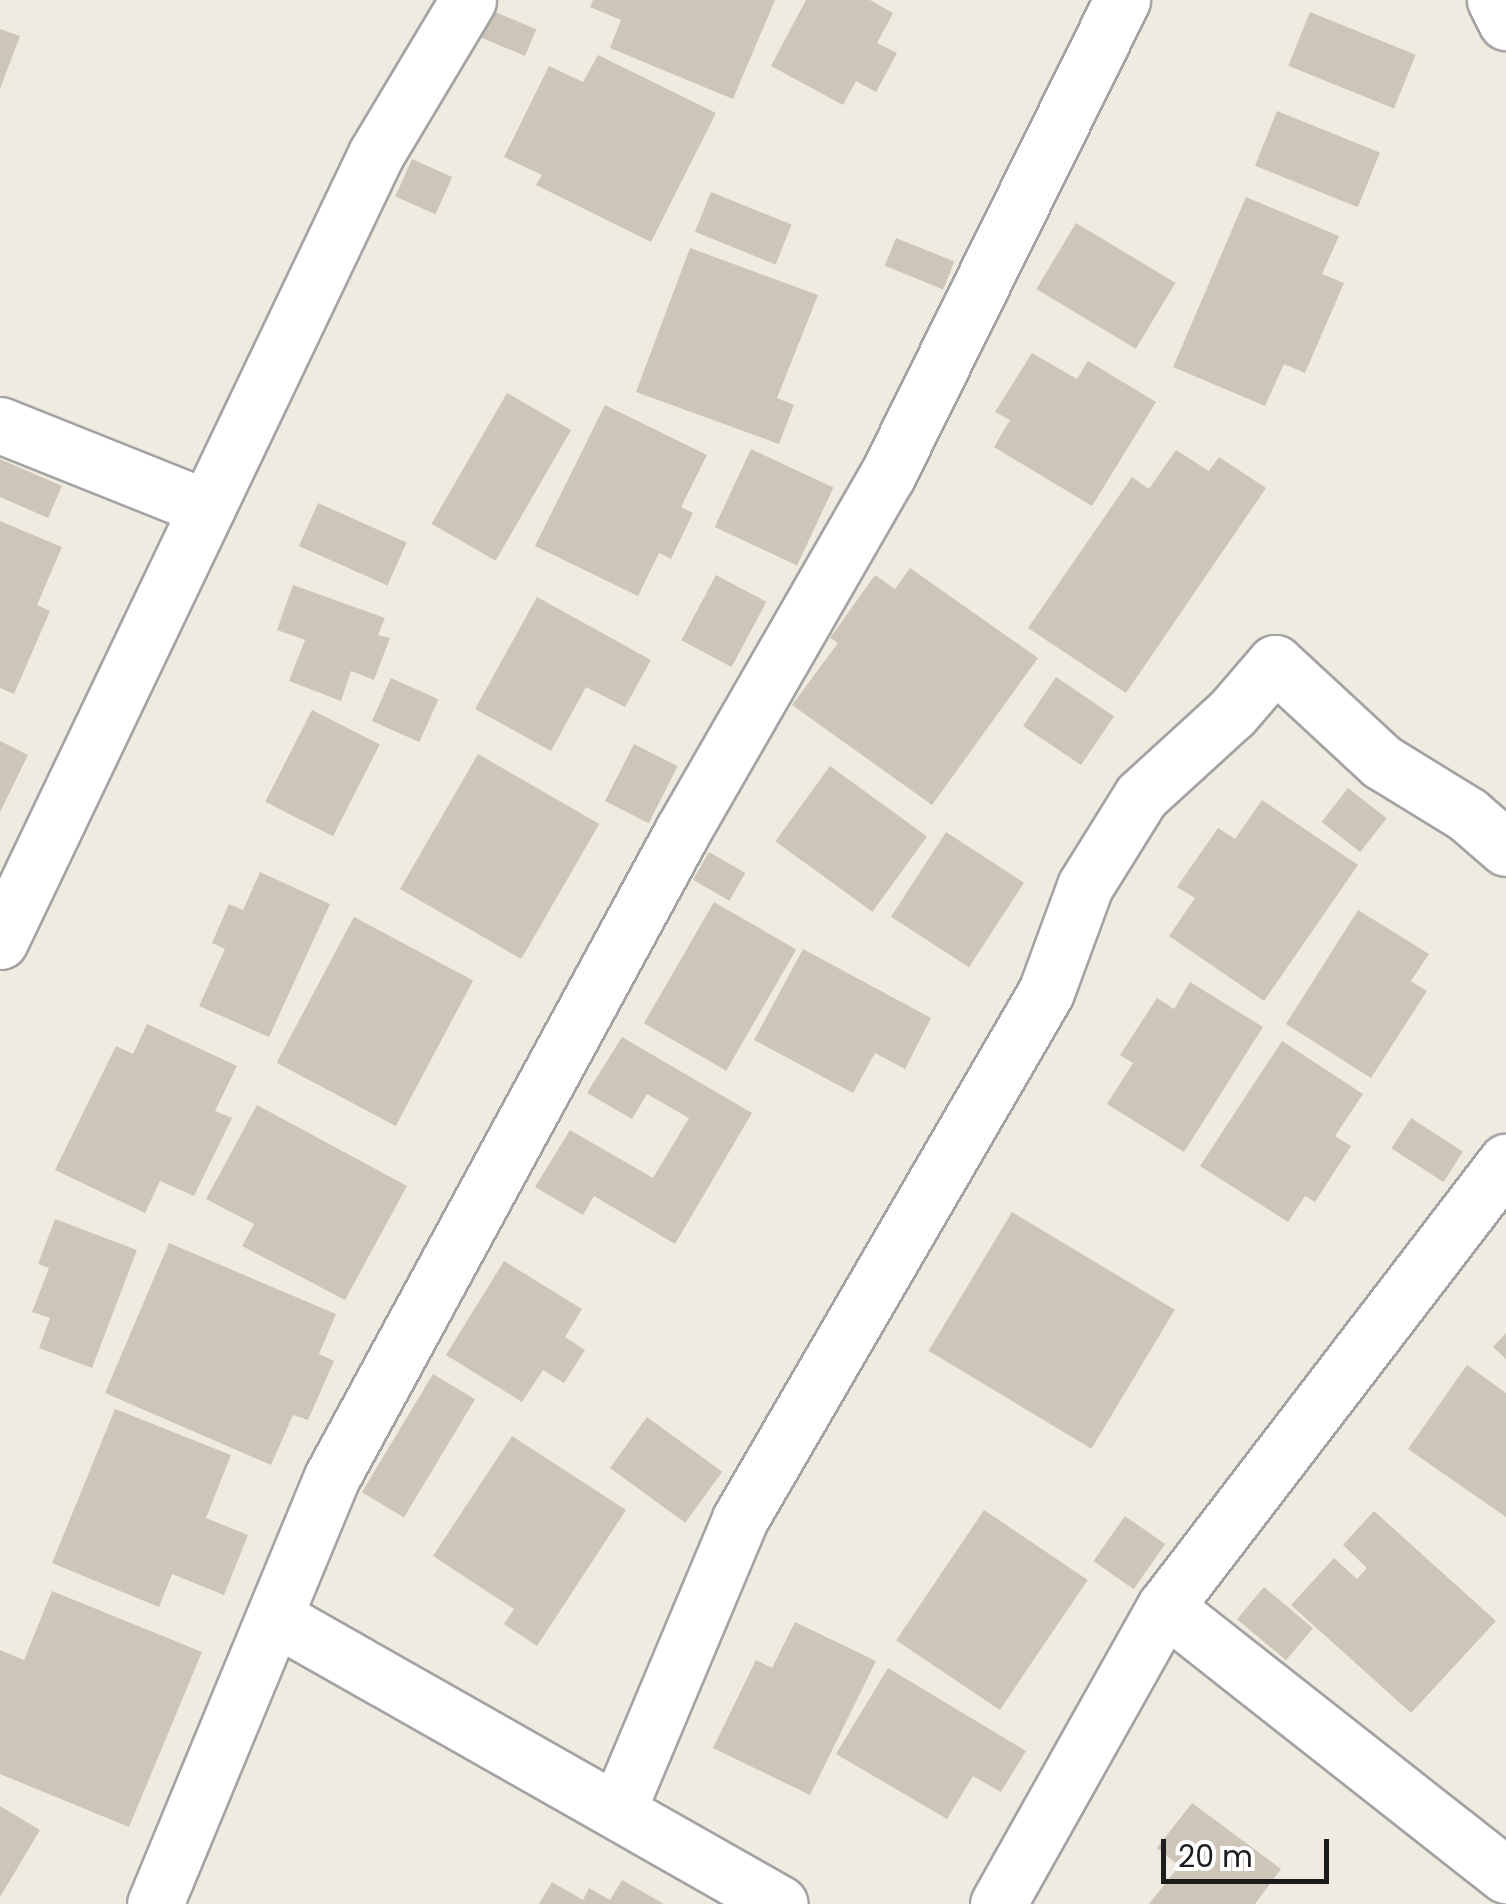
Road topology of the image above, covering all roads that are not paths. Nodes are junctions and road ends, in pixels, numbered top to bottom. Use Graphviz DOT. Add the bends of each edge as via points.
graph roads {
  1 [pos="468,0"];
  2 [pos="1122,0"];
  3 [pos="1495,0"];
  4 [pos="1506,22"];
  5 [pos="0,425"];
  6 [pos="207,508"];
  7 [pos="1506,848"];
  8 [pos="0,941"];
  9 [pos="1506,1162"];
  10 [pos="1165,1607"];
  11 [pos="276,1618"];
  12 [pos="619,1807"];
  13 [pos="1506,1875"];
  14 [pos="155,1904"];
  15 [pos="780,1904"];
  16 [pos="998,1904"];
  1 -- 6 [label="street" via="376,154"];
  2 -- 11 [label="street" via="887,476 682,832 332,1477"];
  3 -- 4 [label="street"];
  5 -- 6 [label="street"];
  6 -- 8 [label="street"];
  7 -- 12 [label="street" via="1468,815 1382,762 1275,662 1232,713 1141,796 1085,886 1046,992 740,1518"];
  9 -- 10 [label="street"];
  10 -- 13 [label="street"];
  10 -- 16 [label="street"];
  11 -- 12 [label="street"];
  11 -- 14 [label="street"];
  12 -- 15 [label="street"];
}
